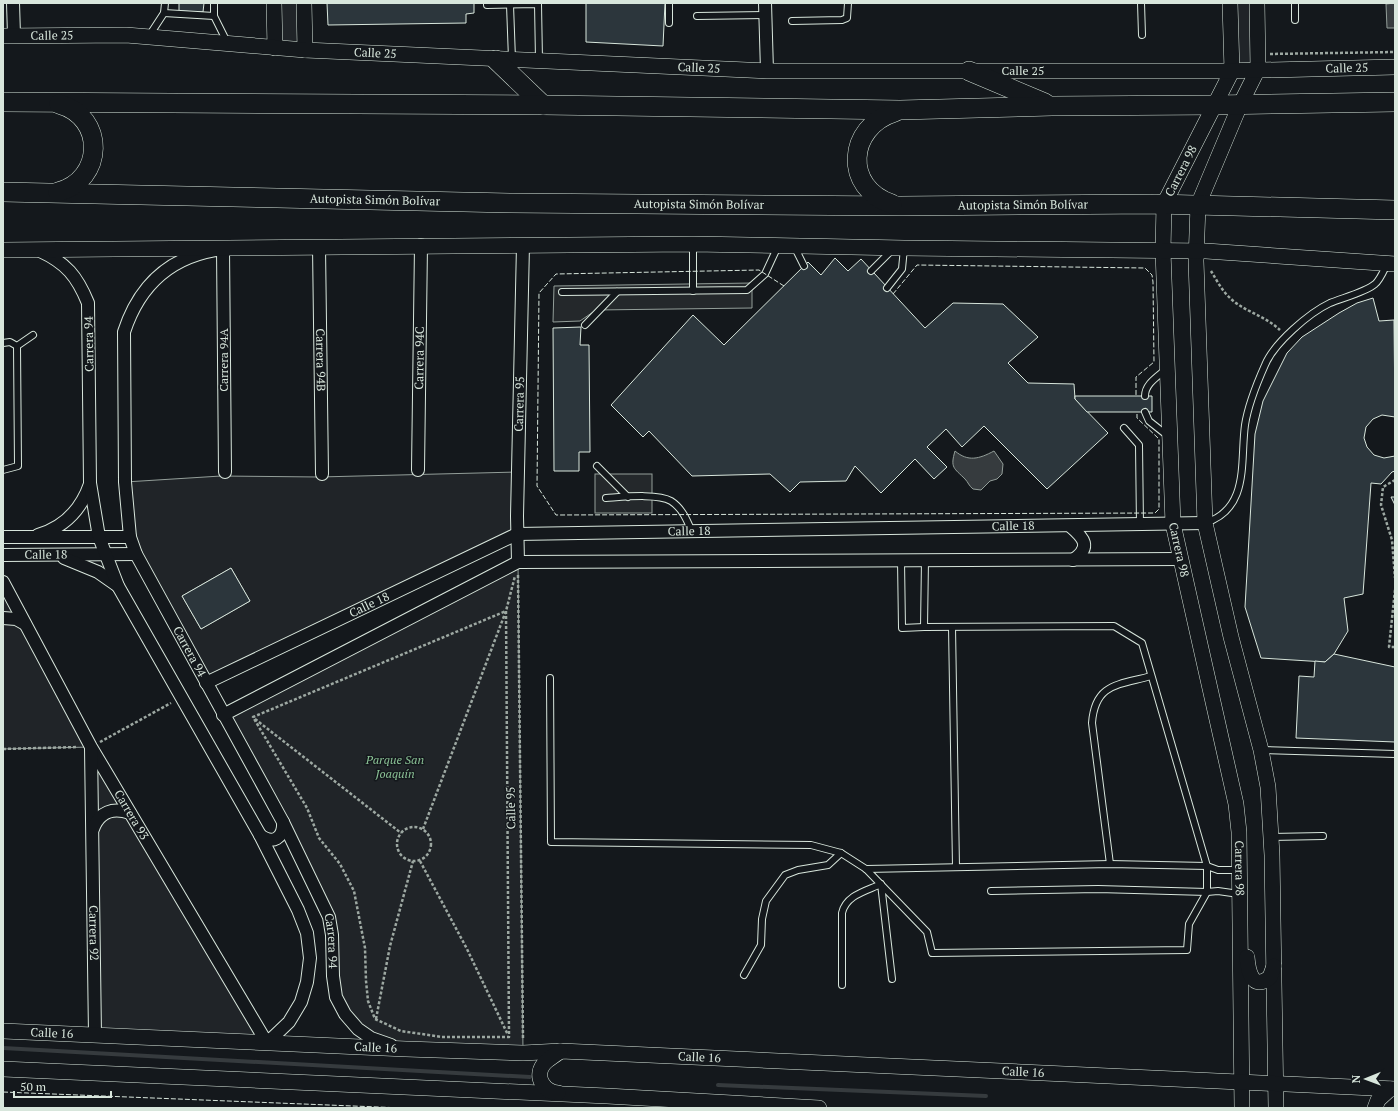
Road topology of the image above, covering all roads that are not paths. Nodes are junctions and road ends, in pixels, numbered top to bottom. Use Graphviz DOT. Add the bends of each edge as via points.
graph roads {
  1 [pos="13,3"];
  2 [pos="165,3"];
  3 [pos="214,3"];
  4 [pos="274,3"];
  5 [pos="304,3"];
  6 [pos="669,3"];
  7 [pos="765,3"];
  8 [pos="848,3"];
  9 [pos="1141,3"];
  10 [pos="1230,3"];
  11 [pos="1257,3"];
  12 [pos="1295,3"];
  13 [pos="487,4"];
  14 [pos="510,4"];
  15 [pos="523,4"];
  16 [pos="164,13"];
  17 [pos="214,16"];
  18 [pos="697,16"];
  19 [pos="766,16"];
  20 [pos="1295,20"];
  21 [pos="792,21"];
  22 [pos="669,23"];
  23 [pos="8,35"];
  24 [pos="1142,35"];
  25 [pos="148,37"];
  26 [pos="228,44"];
  27 [pos="275,48"];
  28 [pos="305,50"];
  29 [pos="504,60"];
  30 [pos="539,61"];
  31 [pos="1395,67"];
  32 [pos="1258,69"];
  33 [pos="766,71"];
  34 [pos="969,71"];
  35 [pos="1232,71"];
  36 [pos="3,102"];
  37 [pos="1395,102"];
  38 [pos="56,104"];
  39 [pos="543,105"];
  40 [pos="1240,105"];
  41 [pos="1052,106"];
  42 [pos="1215,106"];
  43 [pos="900,110"];
  44 [pos="3,192"];
  45 [pos="50,193"];
  46 [pos="1164,204"];
  47 [pos="1198,205"];
  48 [pos="901,206"];
  49 [pos="1395,210"];
  50 [pos="694,244"];
  51 [pos="420,245"];
  52 [pos="523,245"];
  53 [pos="778,246"];
  54 [pos="794,246"];
  55 [pos="319,247"];
  56 [pos="899,248"];
  57 [pos="223,249"];
  58 [pos="3,250"];
  59 [pos="38,250"];
  60 [pos="1163,251"];
  61 [pos="1196,251"];
  62 [pos="1391,264"];
  63 [pos="804,266"];
  64 [pos="871,271"];
  65 [pos="888,288"];
  66 [pos="693,291"];
  67 [pos="562,292"];
  68 [pos="617,292"];
  69 [pos="585,325"];
  70 [pos="33,335"];
  71 [pos="3,342"];
  72 [pos="17,346"];
  73 [pos="1167,367"];
  74 [pos="1145,396"];
  75 [pos="1145,412"];
  76 [pos="1124,428"];
  77 [pos="1170,438"];
  78 [pos="597,466"];
  79 [pos="3,470"];
  80 [pos="418,470"];
  81 [pos="225,472"];
  82 [pos="322,474"];
  83 [pos="90,483"];
  84 [pos="628,497"];
  85 [pos="606,498"];
  86 [pos="1205,523"];
  87 [pos="1173,524"];
  88 [pos="1140,525"];
  89 [pos="1070,526"];
  90 [pos="692,532"];
  91 [pos="517,534"];
  92 [pos="3,537"];
  93 [pos="30,537"];
  94 [pos="99,537"];
  95 [pos="130,537"];
  96 [pos="106,554"];
  97 [pos="136,554"];
  98 [pos="3,555"];
  99 [pos="54,555"];
  100 [pos="1180,559"];
  101 [pos="925,560"];
  102 [pos="1073,560"];
  103 [pos="901,561"];
  104 [pos="518,562"];
  105 [pos="3,582"];
  106 [pos="118,586"];
  107 [pos="3,618"];
  108 [pos="25,624"];
  109 [pos="924,627"];
  110 [pos="952,627"];
  111 [pos="1152,676"];
  112 [pos="550,678"];
  113 [pos="206,682"];
  114 [pos="223,715"];
  115 [pos="91,747"];
  116 [pos="1261,750"];
  117 [pos="1395,754"];
  118 [pos="130,813"];
  119 [pos="283,822"];
  120 [pos="92,830"];
  121 [pos="260,835"];
  122 [pos="1323,836"];
  123 [pos="1271,837"];
  124 [pos="841,853"];
  125 [pos="1110,864"];
  126 [pos="1207,866"];
  127 [pos="956,867"];
  128 [pos="866,869"];
  129 [pos="1239,870"];
  130 [pos="881,884"];
  131 [pos="991,891"];
  132 [pos="1207,892"];
  133 [pos="1239,894"];
  134 [pos="1240,932"];
  135 [pos="1274,966"];
  136 [pos="744,974"];
  137 [pos="892,979"];
  138 [pos="842,985"];
  139 [pos="3,1031"];
  140 [pos="95,1035"];
  141 [pos="267,1043"];
  142 [pos="406,1050"];
  143 [pos="561,1051"];
  144 [pos="3,1069"];
  145 [pos="1242,1081"];
  146 [pos="1276,1083"];
  147 [pos="1392,1089"];
  148 [pos="607,1096"];
  149 [pos="819,1108"];
  150 [pos="1242,1108"];
  151 [pos="1276,1108"];
  152 [pos="1375,1108"];
  1 -- 23 [label="street"];
  2 -- 16 [label="lane"];
  3 -- 17 [label="lane"];
  4 -- 27 [label="street"];
  5 -- 28 [label="street"];
  6 -- 22 [label="lane"];
  7 -- 19 [label="street"];
  8 -- 21 [label="lane" via="847,18 842,20"];
  9 -- 24 [label="lane"];
  10 -- 35 [label="street, Carrera 98"];
  11 -- 32 [label="street"];
  12 -- 20 [label="lane"];
  13 -- 14 [label="lane"];
  14 -- 15 [label="lane"];
  14 -- 29 [label="lane"];
  15 -- 30 [label="lane" via="538,4"];
  16 -- 17 [label="lane"];
  16 -- 25 [label="lane"];
  17 -- 26 [label="lane"];
  18 -- 19 [label="lane"];
  19 -- 33 [label="street"];
  23 -- 25 [label="street, Calle 25"];
  25 -- 26 [label="street, Calle 25"];
  26 -- 27 [label="street, Calle 25"];
  27 -- 28 [label="street, Calle 25"];
  28 -- 29 [label="street, Calle 25"];
  29 -- 30 [label="street, Calle 25"];
  29 -- 39 [label="highway"];
  30 -- 33 [label="street, Calle 25"];
  31 -- 32 [label="street, Calle 25"];
  32 -- 35 [label="street, Calle 25"];
  32 -- 40 [label="street"];
  33 -- 34 [label="street, Calle 25"];
  34 -- 35 [label="street, Calle 25"];
  34 -- 41 [label="highway"];
  35 -- 42 [label="street, Carrera 98"];
  36 -- 38 [label="highway"];
  37 -- 40 [label="highway"];
  38 -- 39 [label="highway"];
  38 -- 45 [label="highway" via="70,108 81,117 90,131 94,148 90,165 81,179 67,189"];
  39 -- 43 [label="highway"];
  40 -- 42 [label="highway"];
  40 -- 47 [label="street"];
  41 -- 42 [label="highway"];
  41 -- 43 [label="highway"];
  42 -- 46 [label="street, Carrera 98"];
  43 -- 48 [label="highway" via="885,115 869,128 860,141 857,158 860,176 869,191 884,202"];
  44 -- 45 [label="highway, Autopista Simón Bolívar"];
  45 -- 48 [label="highway, Autopista Simón Bolívar" via="496,203"];
  46 -- 47 [label="highway, Autopista Simón Bolívar"];
  46 -- 48 [label="highway, Autopista Simón Bolívar"];
  46 -- 60 [label="street, Carrera 98"];
  47 -- 49 [label="highway, Autopista Simón Bolívar"];
  47 -- 61 [label="street"];
  50 -- 52 [label="street"];
  50 -- 53 [label="street"];
  50 -- 66 [label="lane"];
  51 -- 52 [label="street"];
  51 -- 55 [label="street"];
  51 -- 80 [label="street, Carrera 94C"];
  52 -- 91 [label="street, Carrera 95"];
  53 -- 54 [label="street"];
  53 -- 66 [label="lane" via="765,274 747,290"];
  54 -- 56 [label="street"];
  54 -- 63 [label="lane"];
  55 -- 57 [label="street"];
  55 -- 82 [label="street, Carrera 94B"];
  56 -- 60 [label="street"];
  56 -- 64 [label="lane"];
  56 -- 65 [label="lane" via="902,269"];
  57 -- 59 [label="street"];
  57 -- 81 [label="street, Carrera 94A"];
  57 -- 95 [label="street, Carrera 94" via="192,255 164,271 136,302 124,332 125,482"];
  58 -- 59 [label="street"];
  59 -- 83 [label="street, Carrera 94" via="67,267 82,288 88,303"];
  60 -- 61 [label="street"];
  60 -- 73 [label="street, Carrera 98"];
  61 -- 62 [label="street"];
  61 -- 86 [label="street"];
  62 -- 86 [label="lane" via="1375,284 1329,304 1299,324 1265,363 1245,424 1244,465 1236,496 1226,513"];
  66 -- 68 [label="lane"];
  67 -- 68 [label="lane"];
  68 -- 69 [label="lane"];
  70 -- 72 [label="lane"];
  71 -- 72 [label="lane"];
  72 -- 79 [label="lane" via="18,466"];
  73 -- 74 [label="lane" via="1146,388"];
  73 -- 77 [label="street, Carrera 98"];
  75 -- 77 [label="lane" via="1149,421"];
  76 -- 88 [label="lane" via="1139,444"];
  77 -- 87 [label="street, Carrera 98"];
  78 -- 84 [label="lane"];
  83 -- 93 [label="street" via="85,498 64,523 48,532"];
  83 -- 94 [label="street, Carrera 94"];
  84 -- 85 [label="lane"];
  84 -- 90 [label="lane" via="656,497 671,501 685,516"];
  86 -- 87 [label="street, Calle 18"];
  86 -- 116 [label="street" via="1231,637"];
  87 -- 88 [label="street, Calle 18"];
  87 -- 100 [label="street, Carrera 98"];
  88 -- 89 [label="street, Calle 18"];
  89 -- 90 [label="street, Calle 18"];
  89 -- 102 [label="street" via="1084,541 1082,554"];
  90 -- 91 [label="street, Calle 18"];
  91 -- 104 [label="street, Carrera 95"];
  91 -- 113 [label="street, Calle 18"];
  92 -- 93 [label="street, Calle 18"];
  93 -- 94 [label="street, Calle 18"];
  94 -- 95 [label="street, Calle 18"];
  94 -- 96 [label="street, Carrera 94"];
  95 -- 97 [label="street, Carrera 94"];
  96 -- 97 [label="street, Calle 18"];
  96 -- 99 [label="street, Calle 18"];
  96 -- 106 [label="street, Carrera 94"];
  97 -- 113 [label="street, Carrera 94"];
  98 -- 99 [label="street, Calle 18"];
  99 -- 106 [label="street" via="77,562"];
  100 -- 102 [label="street"];
  100 -- 129 [label="street, Carrera 98" via="1236,804"];
  101 -- 102 [label="street"];
  101 -- 103 [label="street"];
  101 -- 109 [label="lane"];
  103 -- 104 [label="street"];
  103 -- 109 [label="lane" via="902,628"];
  104 -- 114 [label="street"];
  105 -- 108 [label="street, Carrera 93"];
  106 -- 121 [label="street, Carrera 94"];
  107 -- 108 [label="street" via="16,619"];
  108 -- 115 [label="street, Carrera 93"];
  109 -- 110 [label="lane"];
  110 -- 111 [label="lane" via="1114,626 1142,644"];
  110 -- 127 [label="lane"];
  111 -- 125 [label="lane" via="1108,688 1098,697 1093,709 1092,723"];
  111 -- 126 [label="lane"];
  112 -- 124 [label="lane" via="551,842 812,845"];
  113 -- 114 [label="street, Carrera 94"];
  114 -- 119 [label="street, Carrera 94"];
  115 -- 118 [label="street, Carrera 93"];
  115 -- 120 [label="street, Carrera 92"];
  116 -- 117 [label="lane"];
  116 -- 123 [label="street" via="1268,786"];
  118 -- 120 [label="street" via="111,810 103,814"];
  118 -- 141 [label="street, Carrera 93"];
  119 -- 121 [label="street" via="284,830 280,837 266,840"];
  119 -- 142 [label="street, Carrera 94" via="329,917 336,997 345,1014 358,1029 372,1038"];
  120 -- 140 [label="street, Carrera 92"];
  121 -- 141 [label="street, Carrera 94" via="298,910 306,933 310,958 301,1002 289,1022"];
  122 -- 123 [label="lane"];
  123 -- 135 [label="street"];
  124 -- 128 [label="lane"];
  124 -- 136 [label="lane" via="828,865 785,875 766,900 761,945"];
  125 -- 126 [label="lane"];
  125 -- 127 [label="lane"];
  126 -- 129 [label="lane" via="1218,870"];
  126 -- 132 [label="lane"];
  127 -- 128 [label="lane"];
  128 -- 130 [label="lane"];
  129 -- 133 [label="street, Carrera 98"];
  130 -- 132 [label="lane" via="927,932 932,953 1187,950 1189,924"];
  130 -- 137 [label="lane"];
  130 -- 138 [label="lane" via="853,897 844,905"];
  131 -- 132 [label="lane" via="1098,889"];
  132 -- 133 [label="lane"];
  133 -- 134 [label="street, Carrera 98"];
  134 -- 135 [label="street" via="1247,939 1248,967 1252,978 1258,981 1268,979"];
  134 -- 145 [label="street, Carrera 98"];
  135 -- 146 [label="street"];
  139 -- 140 [label="street, Calle 16"];
  140 -- 141 [label="street, Calle 16"];
  141 -- 142 [label="street, Calle 16"];
  142 -- 143 [label="street, Calle 16" via="523,1053"];
  143 -- 145 [label="street, Calle 16"];
  143 -- 148 [label="street" via="548,1060 541,1069 540,1080 546,1089 553,1092"];
  144 -- 148 [label="street"];
  145 -- 146 [label="street, Calle 16"];
  145 -- 150 [label="street, Carrera 98"];
  146 -- 147 [label="street, Calle 16"];
  146 -- 151 [label="street"];
  147 -- 152 [label="street" via="1378,1100"];
  148 -- 149 [label="street"];
}
